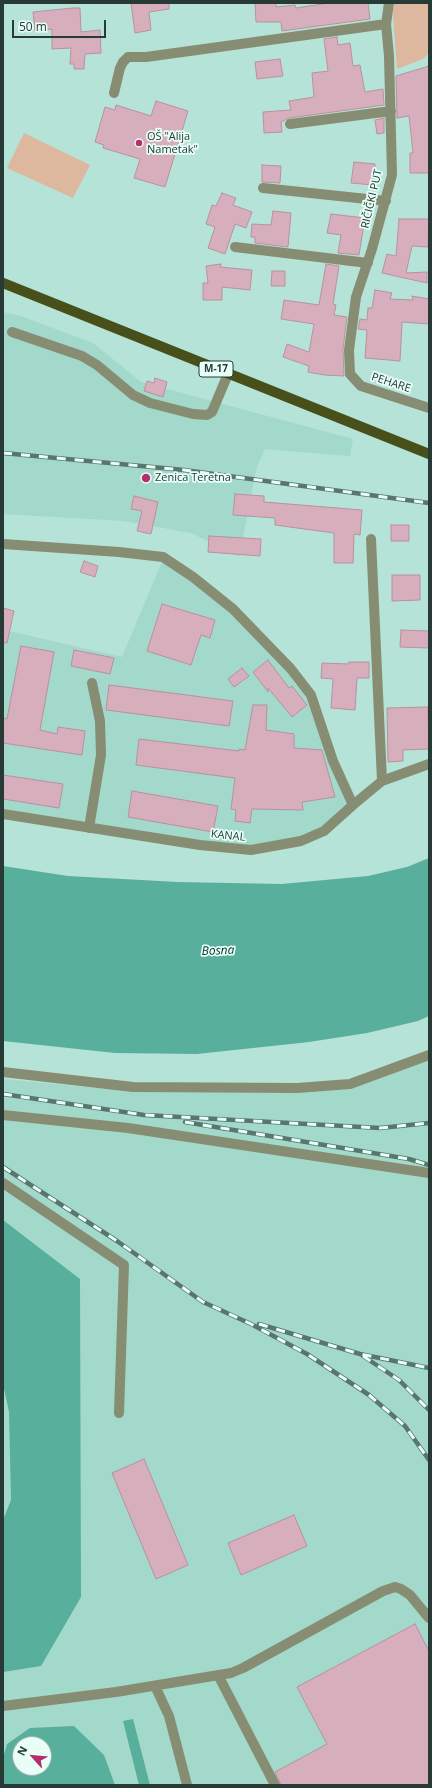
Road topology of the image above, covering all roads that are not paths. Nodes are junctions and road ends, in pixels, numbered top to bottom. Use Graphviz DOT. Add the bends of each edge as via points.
graph roads {
  1 [pos="389,3"];
  2 [pos="386,24"];
  3 [pos="114,93"];
  4 [pos="391,111"];
  5 [pos="290,124"];
  6 [pos="263,188"];
  7 [pos="386,201"];
  8 [pos="235,247"];
  9 [pos="368,263"];
  10 [pos="3,284"];
  11 [pos="12,332"];
  12 [pos="228,374"];
  13 [pos="350,374"];
  14 [pos="429,408"];
  15 [pos="429,454"];
  16 [pos="371,539"];
  17 [pos="3,544"];
  18 [pos="92,684"];
  19 [pos="429,764"];
  20 [pos="382,782"];
  21 [pos="353,805"];
  22 [pos="3,814"];
  23 [pos="89,828"];
  24 [pos="429,1055"];
  25 [pos="3,1072"];
  26 [pos="3,1115"];
  27 [pos="429,1173"];
  28 [pos="3,1183"];
  29 [pos="118,1413"];
  30 [pos="429,1618"];
  31 [pos="218,1675"];
  32 [pos="156,1686"];
  33 [pos="3,1706"];
  34 [pos="187,1785"];
  35 [pos="275,1785"];
  1 -- 2 [label="street, RIČIČKI PUT"];
  2 -- 3 [label="street" via="128,58 120,68"];
  2 -- 4 [label="street, RIČIČKI PUT"];
  4 -- 5 [label="street"];
  4 -- 7 [label="street, RIČIČKI PUT" via="392,175"];
  6 -- 7 [label="street"];
  7 -- 9 [label="street, RIČIČKI PUT"];
  8 -- 9 [label="street"];
  9 -- 13 [label="street, RIČIČKI PUT" via="356,297"];
  10 -- 12 [label="main road, M-17"];
  11 -- 12 [label="street" via="82,356 133,395 150,403 187,413 207,415 212,412"];
  12 -- 15 [label="main road, M-17"];
  13 -- 14 [label="street, PEHARE" via="360,386"];
  16 -- 20 [label="street"];
  17 -- 21 [label="street" via="119,552 163,558 193,577 244,620 292,669 311,695 333,761"];
  18 -- 23 [label="street" via="100,721 101,755"];
  19 -- 20 [label="street, KANAL"];
  20 -- 21 [label="street, KANAL"];
  21 -- 23 [label="street, KANAL" via="324,831 301,841 251,850"];
  22 -- 23 [label="street, KANAL"];
  24 -- 25 [label="street" via="350,1084 297,1088 133,1087"];
  26 -- 27 [label="street" via="128,1128"];
  28 -- 29 [label="street" via="124,1265"];
  30 -- 31 [label="street" via="410,1595 401,1589 395,1587 383,1590 243,1668"];
  31 -- 32 [label="street"];
  31 -- 35 [label="street"];
  32 -- 33 [label="street"];
  32 -- 34 [label="street" via="170,1716"];
}
